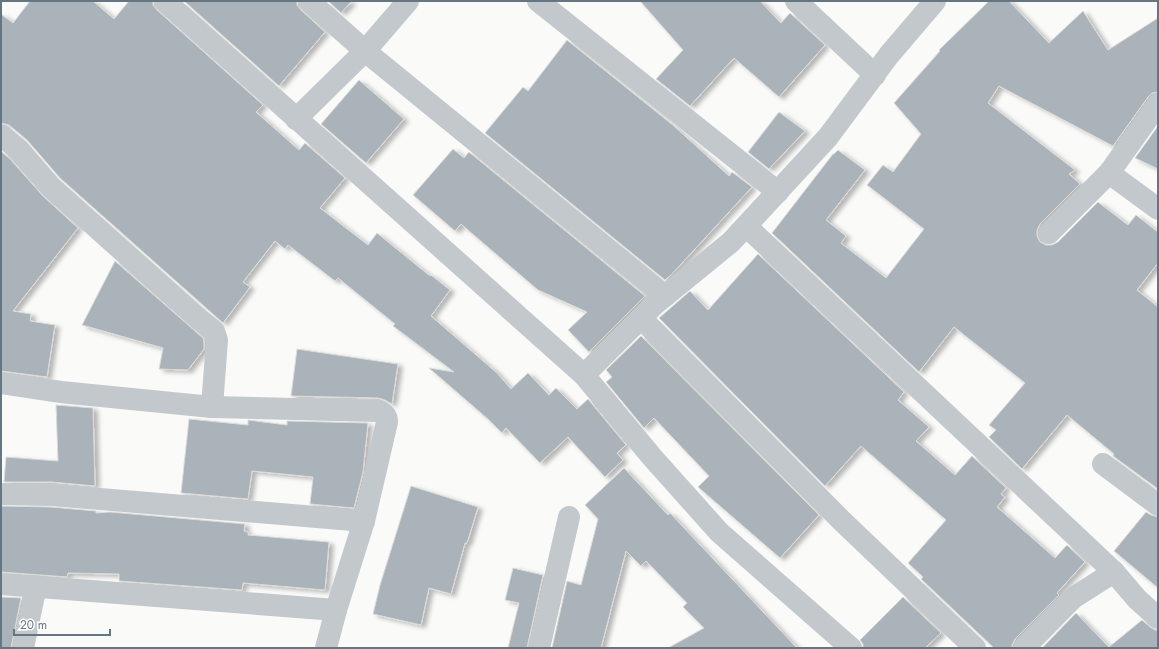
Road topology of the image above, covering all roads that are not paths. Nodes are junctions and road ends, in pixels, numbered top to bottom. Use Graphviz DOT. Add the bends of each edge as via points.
graph roads {
  1 [pos="165,1"];
  2 [pos="309,1"];
  3 [pos="408,1"];
  4 [pos="538,1"];
  5 [pos="796,1"];
  6 [pos="935,1"];
  7 [pos="365,51"];
  8 [pos="874,75"];
  9 [pos="1158,104"];
  10 [pos="296,119"];
  11 [pos="1,135"];
  12 [pos="1108,173"];
  13 [pos="778,192"];
  14 [pos="1158,209"];
  15 [pos="746,226"];
  16 [pos="1049,233"];
  17 [pos="665,296"];
  18 [pos="641,318"];
  19 [pos="584,375"];
  20 [pos="1,383"];
  21 [pos="212,407"];
  22 [pos="1103,464"];
  23 [pos="1,494"];
  24 [pos="1158,505"];
  25 [pos="569,517"];
  26 [pos="364,521"];
  27 [pos="1114,572"];
  28 [pos="1,584"];
  29 [pos="36,586"];
  30 [pos="336,610"];
  31 [pos="1158,618"];
  32 [pos="23,648"];
  33 [pos="326,648"];
  34 [pos="539,648"];
  35 [pos="851,648"];
  36 [pos="975,648"];
  37 [pos="1024,648"];
  1 -- 10 [label="street"];
  2 -- 7 [label="street"];
  3 -- 7 [label="street"];
  4 -- 13 [label="street"];
  5 -- 8 [label="street"];
  6 -- 8 [label="street"];
  7 -- 10 [label="street"];
  7 -- 17 [label="street"];
  8 -- 13 [label="street" via="828,137"];
  9 -- 12 [label="street"];
  10 -- 19 [label="street"];
  11 -- 21 [label="street" via="51,187 214,331 217,340"];
  12 -- 14 [label="street"];
  12 -- 16 [label="street"];
  13 -- 15 [label="street"];
  15 -- 17 [label="street" via="726,247"];
  15 -- 27 [label="street"];
  17 -- 18 [label="street"];
  18 -- 19 [label="street"];
  18 -- 36 [label="street" via="842,521"];
  19 -- 35 [label="street" via="719,532"];
  20 -- 21 [label="street" via="61,392"];
  21 -- 26 [label="street" via="383,413 387,417 387,422"];
  22 -- 24 [label="street"];
  23 -- 26 [label="street" via="52,495"];
  25 -- 34 [label="street"];
  26 -- 30 [label="street"];
  27 -- 31 [label="street" via="1137,600"];
  27 -- 37 [label="street" via="1073,598"];
  28 -- 29 [label="street"];
  29 -- 30 [label="street"];
  29 -- 32 [label="street"];
  30 -- 33 [label="street"];
}
